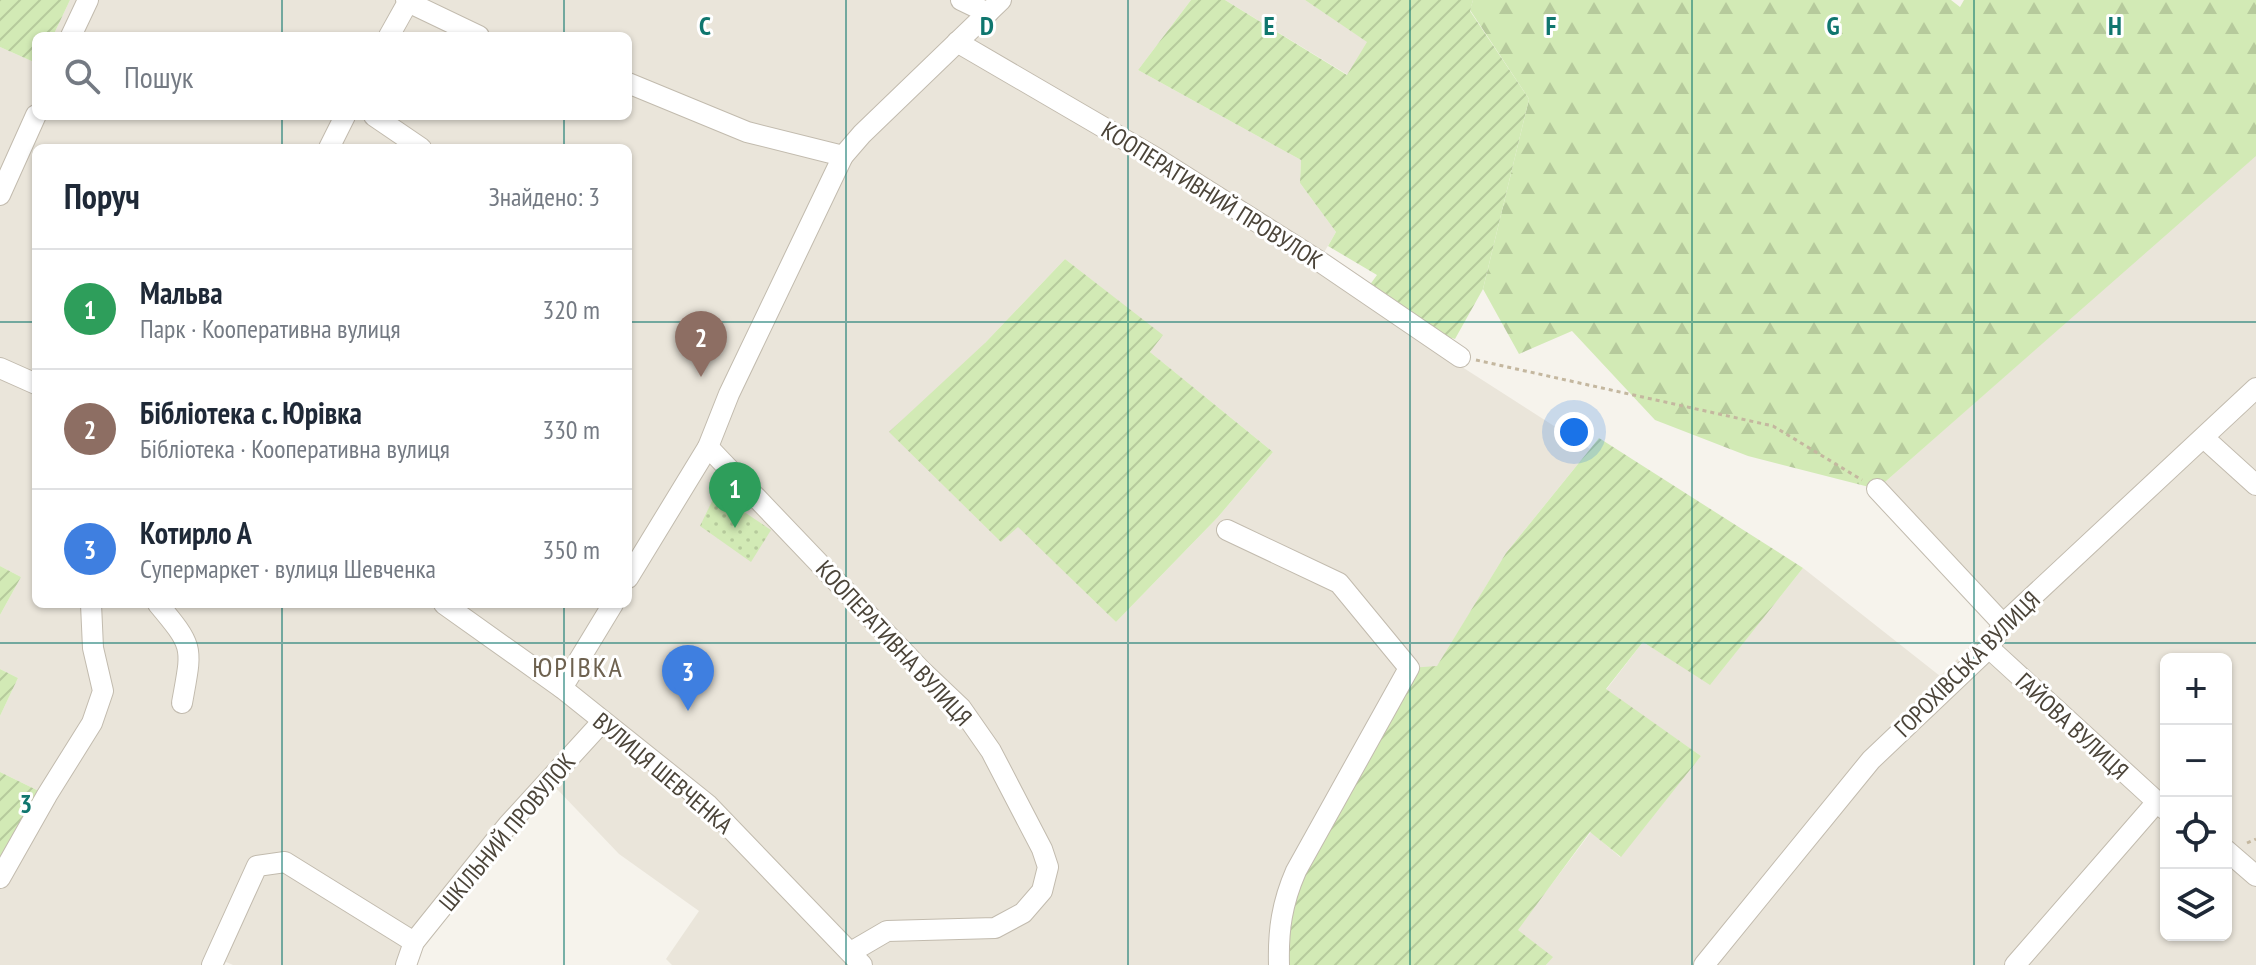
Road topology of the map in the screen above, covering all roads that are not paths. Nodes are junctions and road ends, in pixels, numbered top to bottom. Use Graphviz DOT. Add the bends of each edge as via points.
graph roads {
  1 [pos="88,0"];
  2 [pos="961,0"];
  3 [pos="407,1"];
  4 [pos="994,6"];
  5 [pos="73,32"];
  6 [pos="391,32"];
  7 [pos="471,32"];
  8 [pos="957,42"];
  9 [pos="632,85"];
  10 [pos="34,120"];
  11 [pos="343,120"];
  12 [pos="380,120"];
  13 [pos="331,144"];
  14 [pos="415,144"];
  15 [pos="843,156"];
  16 [pos="0,195"];
  17 [pos="1460,357"];
  18 [pos="0,368"];
  19 [pos="32,382"];
  20 [pos="2256,388"];
  21 [pos="2204,438"];
  22 [pos="708,447"];
  23 [pos="2256,485"];
  24 [pos="1877,489"];
  25 [pos="1227,530"];
  26 [pos="632,571"];
  27 [pos="91,608"];
  28 [pos="161,608"];
  29 [pos="450,608"];
  30 [pos="611,608"];
  31 [pos="2003,624"];
  32 [pos="1989,648"];
  33 [pos="562,688"];
  34 [pos="182,703"];
  35 [pos="602,722"];
  36 [pos="2160,806"];
  37 [pos="2160,808"];
  38 [pos="2232,855"];
  39 [pos="2256,876"];
  40 [pos="0,878"];
  41 [pos="414,942"];
  42 [pos="856,959"];
  43 [pos="2014,964"];
  44 [pos="212,965"];
  45 [pos="406,965"];
  46 [pos="1279,965"];
  47 [pos="1704,965"];
  1 -- 5 [label="street"];
  2 -- 4 [label="street"];
  3 -- 6 [label="street"];
  3 -- 7 [label="street"];
  4 -- 8 [label="street"];
  8 -- 15 [label="street"];
  8 -- 17 [label="street, КООПЕРАТИВНИЙ ПРОВУЛОК" via="1156,158"];
  9 -- 15 [label="street" via="747,132"];
  10 -- 16 [label="street"];
  11 -- 13 [label="street"];
  12 -- 14 [label="street"];
  15 -- 22 [label="street"];
  18 -- 19 [label="street"];
  20 -- 21 [label="street, ГОРОХІВСЬКА ВУЛИЦЯ"];
  21 -- 23 [label="street"];
  21 -- 31 [label="street, ГОРОХІВСЬКА ВУЛИЦЯ"];
  22 -- 26 [label="street"];
  22 -- 42 [label="street, КООПЕРАТИВНА ВУЛИЦЯ" via="961,708 991,751 1048,867 1042,891 1023,913 995,928 887,931"];
  24 -- 31 [label="street"];
  25 -- 46 [label="street" via="1339,583 1409,668 1284,897"];
  27 -- 40 [label="street" via="103,691 92,723"];
  28 -- 34 [label="street" via="185,637 190,654"];
  29 -- 33 [label="street, ВУЛИЦЯ ШЕВЧЕНКА"];
  30 -- 33 [label="street"];
  31 -- 32 [label="street, ГОРОХІВСЬКА ВУЛИЦЯ"];
  32 -- 36 [label="street, ГАЙОВА ВУЛИЦЯ"];
  32 -- 47 [label="street, ГОРОХІВСЬКА ВУЛИЦЯ" via="1871,760"];
  33 -- 35 [label="street, ВУЛИЦЯ ШЕВЧЕНКА"];
  35 -- 41 [label="street, ШКІЛЬНИЙ ПРОВУЛОК" via="508,825"];
  35 -- 42 [label="street, ВУЛИЦЯ ШЕВЧЕНКА" via="707,804"];
  37 -- 43 [label="street, ГАЙОВА ВУЛИЦЯ"];
  38 -- 39 [label="street"];
  41 -- 44 [label="street" via="285,862 257,866"];
  41 -- 45 [label="street, ШКІЛЬНИЙ ПРОВУЛОК"];
}
